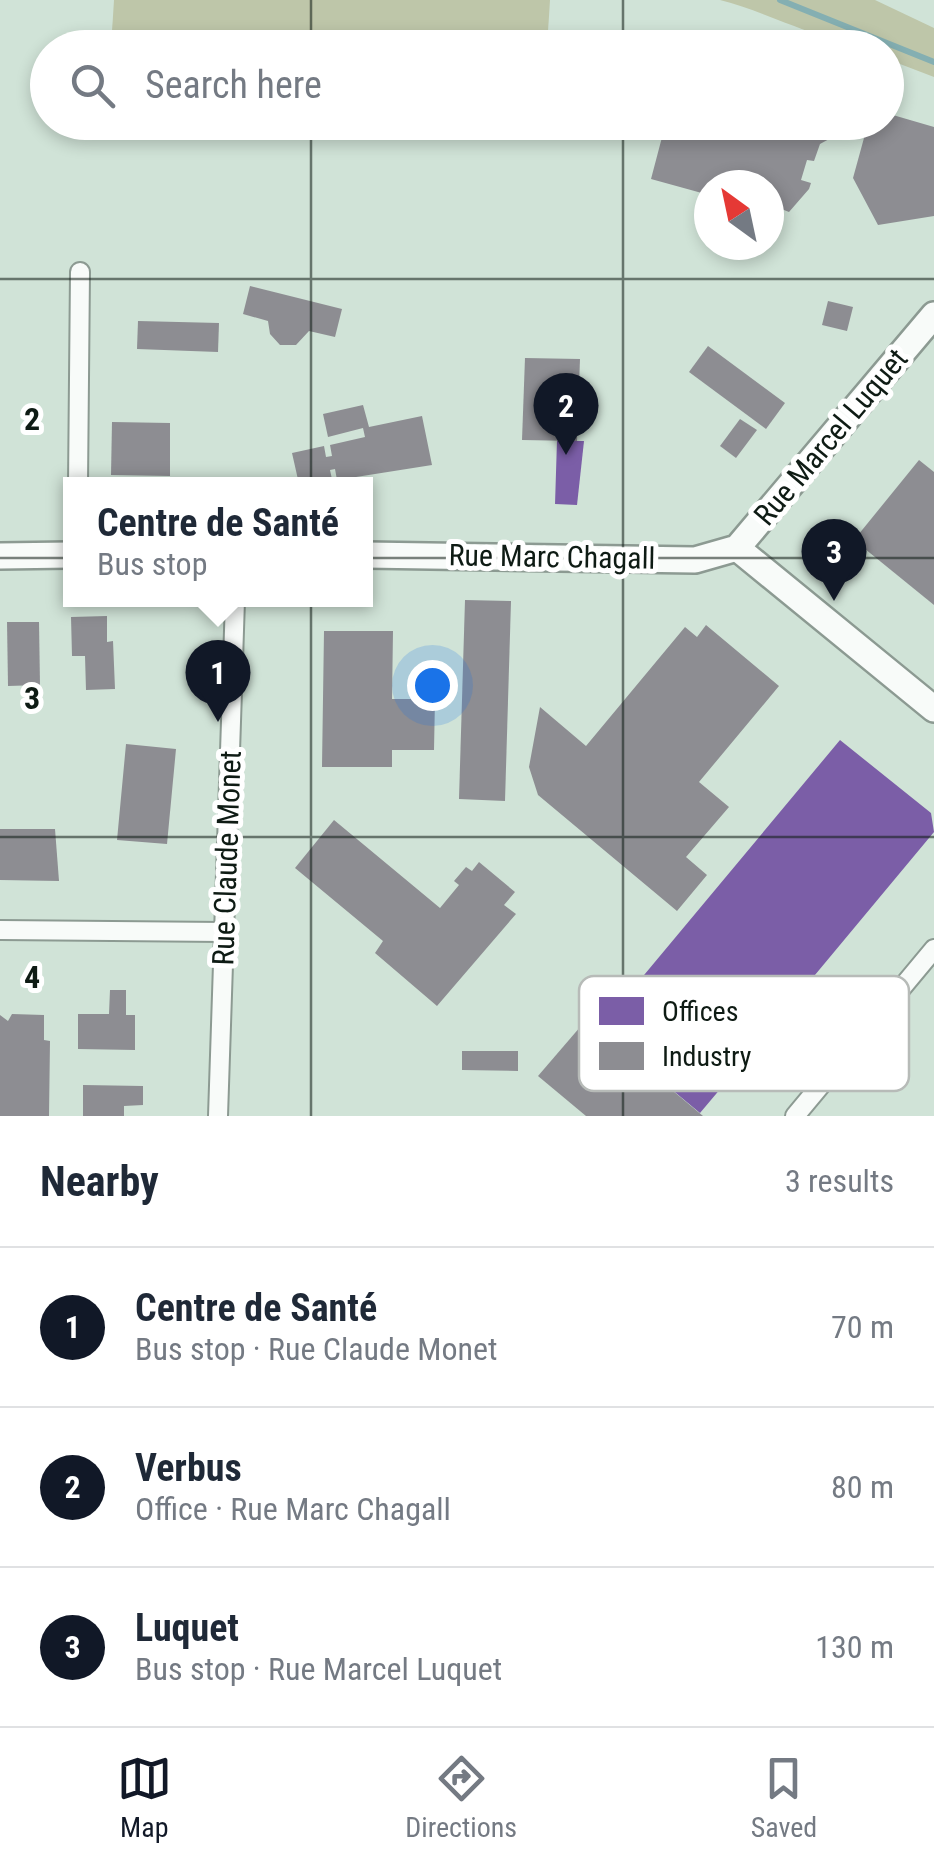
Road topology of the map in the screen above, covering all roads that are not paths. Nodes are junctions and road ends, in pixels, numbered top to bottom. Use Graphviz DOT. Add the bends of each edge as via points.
graph roads {
  1 [pos="80,272"];
  2 [pos="934,316"];
  3 [pos="78,477"];
  4 [pos="737,548"];
  5 [pos="63,555"];
  6 [pos="0,556"];
  7 [pos="373,556"];
  8 [pos="235,607"];
  9 [pos="934,709"];
  10 [pos="0,930"];
  11 [pos="224,932"];
  12 [pos="934,949"];
  13 [pos="909,979"];
  14 [pos="816,1091"];
  15 [pos="218,1116"];
  16 [pos="795,1116"];
  1 -- 3 [label="street"];
  2 -- 4 [label="street, Rue Marcel Luquet"];
  4 -- 7 [label="street, Rue Marc Chagall" via="695,560"];
  4 -- 9 [label="street, Rue Marcel Luquet"];
  5 -- 6 [label="street"];
  8 -- 11 [label="street, Rue Claude Monet"];
  10 -- 11 [label="street"];
  11 -- 15 [label="street, Rue Claude Monet"];
  12 -- 13 [label="street"];
  14 -- 16 [label="street"];
}
